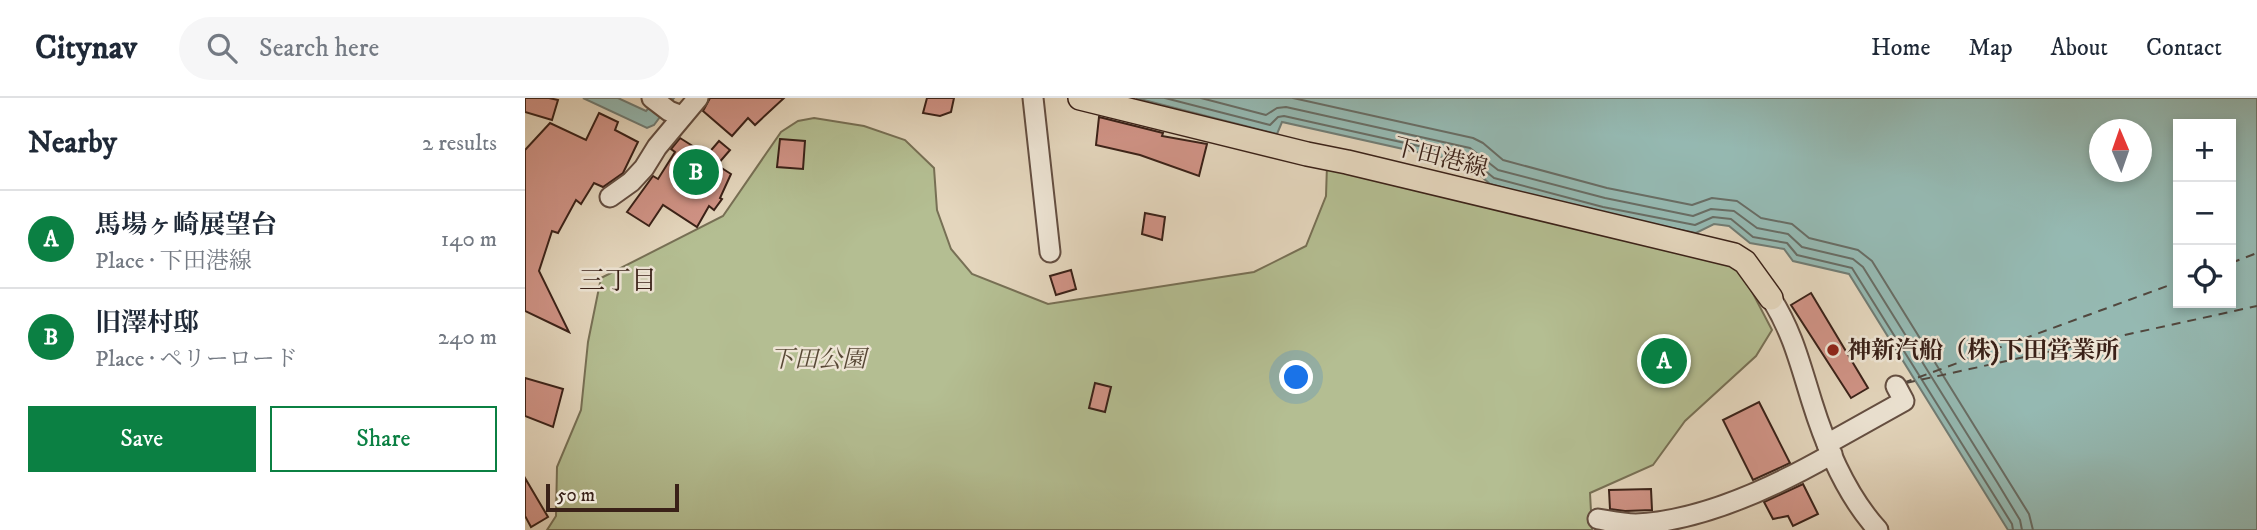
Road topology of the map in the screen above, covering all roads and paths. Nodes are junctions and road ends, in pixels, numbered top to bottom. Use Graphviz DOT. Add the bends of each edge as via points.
graph roads {
  1 [pos="698,98"];
  2 [pos="1080,98"];
  3 [pos="664,106"];
  4 [pos="1031,110"];
  5 [pos="610,197"];
  6 [pos="1051,252"];
  7 [pos="1771,298"];
  8 [pos="1896,386"];
  9 [pos="1830,449"];
  10 [pos="1598,519"];
  11 [pos="1878,530"];
  1 -- 3 [label="street"];
  2 -- 7 [label="main road, 下田港線" via="1734,255 1745,262"];
  3 -- 5 [label="street" via="657,147 631,182"];
  4 -- 6 [label="street"];
  7 -- 9 [label="street" via="1786,321"];
  8 -- 9 [label="street" via="1904,401"];
  9 -- 10 [label="street" via="1751,496 1633,524"];
  9 -- 11 [label="street" via="1842,479"];
}
